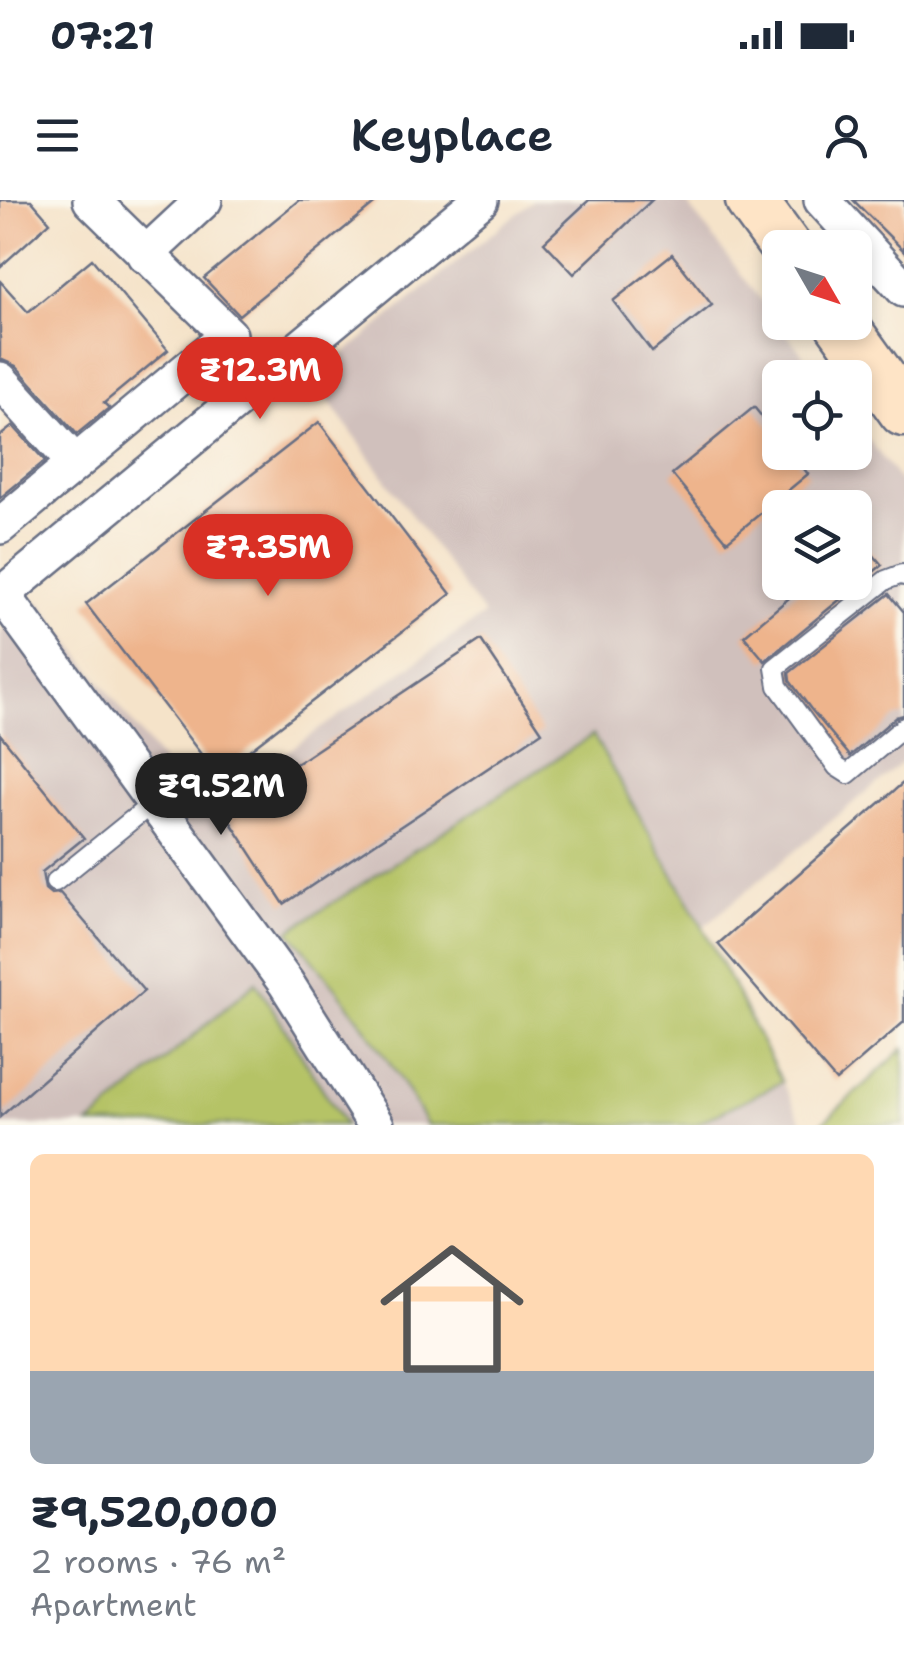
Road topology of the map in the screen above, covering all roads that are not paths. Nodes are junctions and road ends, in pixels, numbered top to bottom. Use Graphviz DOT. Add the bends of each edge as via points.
graph roads {
  1 [pos="91,200"];
  2 [pos="204,200"];
  3 [pos="480,200"];
  4 [pos="822,200"];
  5 [pos="145,254"];
  6 [pos="904,289"];
  7 [pos="853,340"];
  8 [pos="0,380"];
  9 [pos="904,411"];
  10 [pos="75,463"];
  11 [pos="0,526"];
  12 [pos="904,576"];
  13 [pos="1,595"];
  14 [pos="904,728"];
  15 [pos="154,802"];
  16 [pos="55,882"];
  17 [pos="376,1125"];
  1 -- 5 [label="street"];
  2 -- 5 [label="street"];
  3 -- 13 [label="street"];
  4 -- 6 [label="street"];
  5 -- 10 [label="street" via="229,335"];
  7 -- 9 [label="main road"];
  8 -- 10 [label="street"];
  10 -- 11 [label="street"];
  12 -- 14 [label="lane" via="886,580 775,668 778,686 848,774"];
  13 -- 15 [label="street"];
  15 -- 16 [label="lane"];
  15 -- 17 [label="street" via="286,983"];
}
